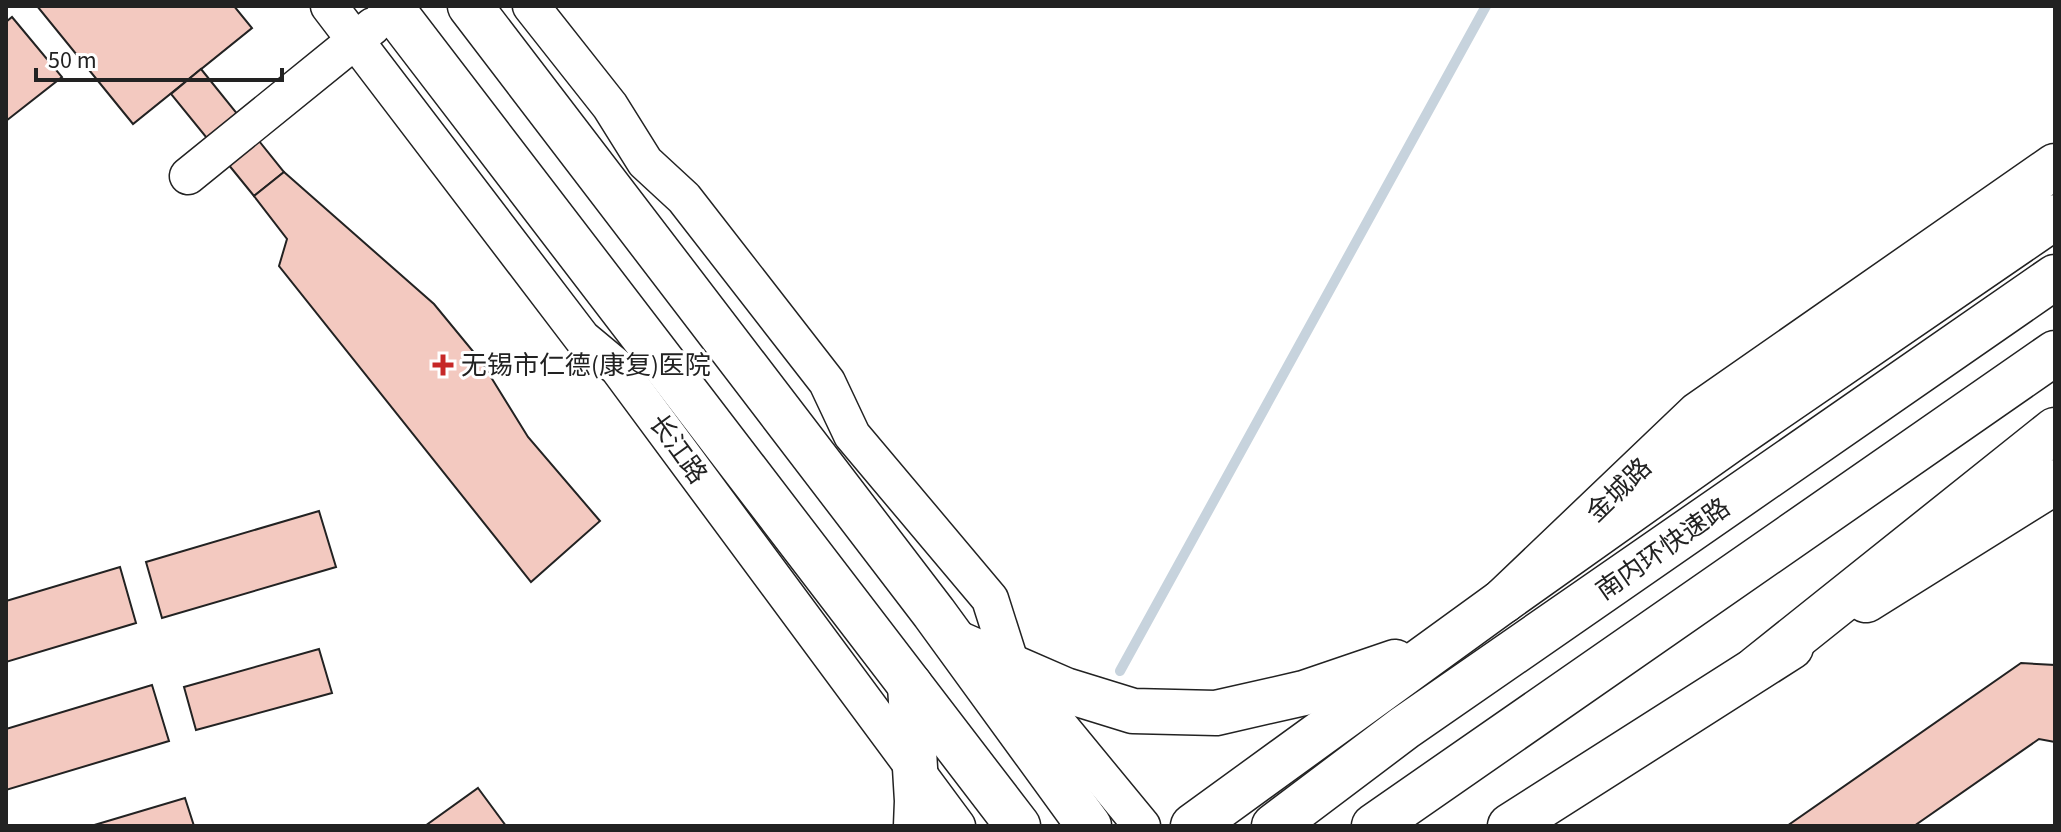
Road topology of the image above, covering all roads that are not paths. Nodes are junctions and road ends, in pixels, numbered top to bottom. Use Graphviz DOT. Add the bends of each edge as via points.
graph roads {
  1 [pos="329,6"];
  2 [pos="470,6"];
  3 [pos="531,6"];
  4 [pos="392,8"];
  5 [pos="355,41"];
  6 [pos="2055,166"];
  7 [pos="188,176"];
  8 [pos="2055,217"];
  9 [pos="2055,277"];
  10 [pos="2055,353"];
  11 [pos="2055,430"];
  12 [pos="2055,482"];
  13 [pos="1503,601"];
  14 [pos="954,642"];
  15 [pos="1439,647"];
  16 [pos="1012,668"];
  17 [pos="1757,668"];
  18 [pos="910,685"];
  19 [pos="913,766"];
  20 [pos="916,826"];
  21 [pos="957,826"];
  22 [pos="1018,826"];
  23 [pos="1089,826"];
  24 [pos="1142,826"];
  25 [pos="1193,826"];
  26 [pos="1274,826"];
  27 [pos="1374,826"];
  28 [pos="1510,826"];
  1 -- 5 [label="lane, 长江路"];
  2 -- 14 [label="main road"];
  3 -- 16 [label="lane" via="610,106 645,162 684,198 827,382 852,435 990,599"];
  4 -- 5 [label="lane"];
  4 -- 18 [label="main road, 长江路"];
  5 -- 7 [label="lane"];
  5 -- 19 [label="lane, 长江路" via="582,338 618,368"];
  6 -- 13 [label="main road, 金城路" via="1699,414"];
  8 -- 13 [label="main road"];
  9 -- 26 [label="main road, 南内环快速路" via="1417,719"];
  10 -- 27 [label="main road"];
  11 -- 17 [label="main road"];
  12 -- 17 [label="main road"];
  13 -- 15 [label="main road, 金城路"];
  14 -- 16 [label="main road"];
  14 -- 23 [label="main road"];
  15 -- 16 [label="main road" via="1304,693 1216,713 1133,711"];
  15 -- 25 [label="main road, 金城路"];
  16 -- 24 [label="lane"];
  17 -- 28 [label="main road"];
  18 -- 19 [label="main road"];
  18 -- 22 [label="main road, 长江路"];
  19 -- 20 [label="main road"];
  19 -- 21 [label="lane, 长江路"];
}
